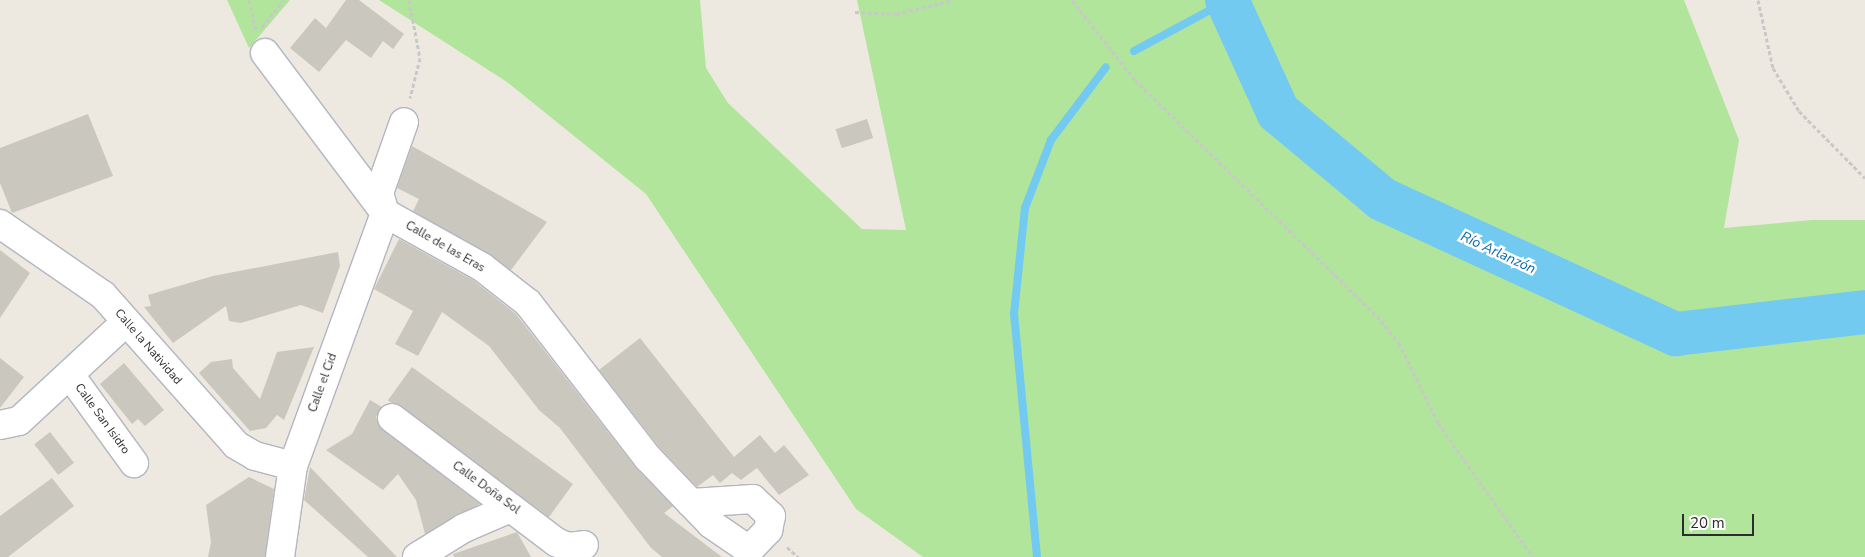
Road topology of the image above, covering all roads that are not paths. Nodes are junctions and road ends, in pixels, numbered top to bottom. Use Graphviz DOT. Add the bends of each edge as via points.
graph roads {
  1 [pos="265,53"];
  2 [pos="404,122"];
  3 [pos="385,213"];
  4 [pos="0,224"];
  5 [pos="126,322"];
  6 [pos="70,375"];
  7 [pos="392,418"];
  8 [pos="0,425"];
  9 [pos="134,462"];
  10 [pos="293,466"];
  11 [pos="691,503"];
  12 [pos="511,508"];
  13 [pos="584,545"];
  14 [pos="280,557"];
  15 [pos="417,557"];
  1 -- 3 [label="street, Calle de las Eras"];
  2 -- 3 [label="street" via="379,193"];
  3 -- 10 [label="street, Calle el Cid"];
  3 -- 11 [label="street, Calle de las Eras" via="482,267 528,303 648,458"];
  4 -- 5 [label="street, Calle la Natividad" via="103,295"];
  5 -- 6 [label="street, Calle San Isidro"];
  5 -- 10 [label="street, Calle la Natividad" via="236,444 255,456"];
  6 -- 8 [label="street, Calle San Isidro" via="19,420"];
  6 -- 9 [label="street, Calle San Isidro"];
  7 -- 12 [label="street, Calle Doña Sol"];
  10 -- 14 [label="street, Calle el Cid"];
  12 -- 13 [label="street, Calle Doña Sol" via="556,542 568,547"];
  12 -- 15 [label="street" via="464,528"];
}
